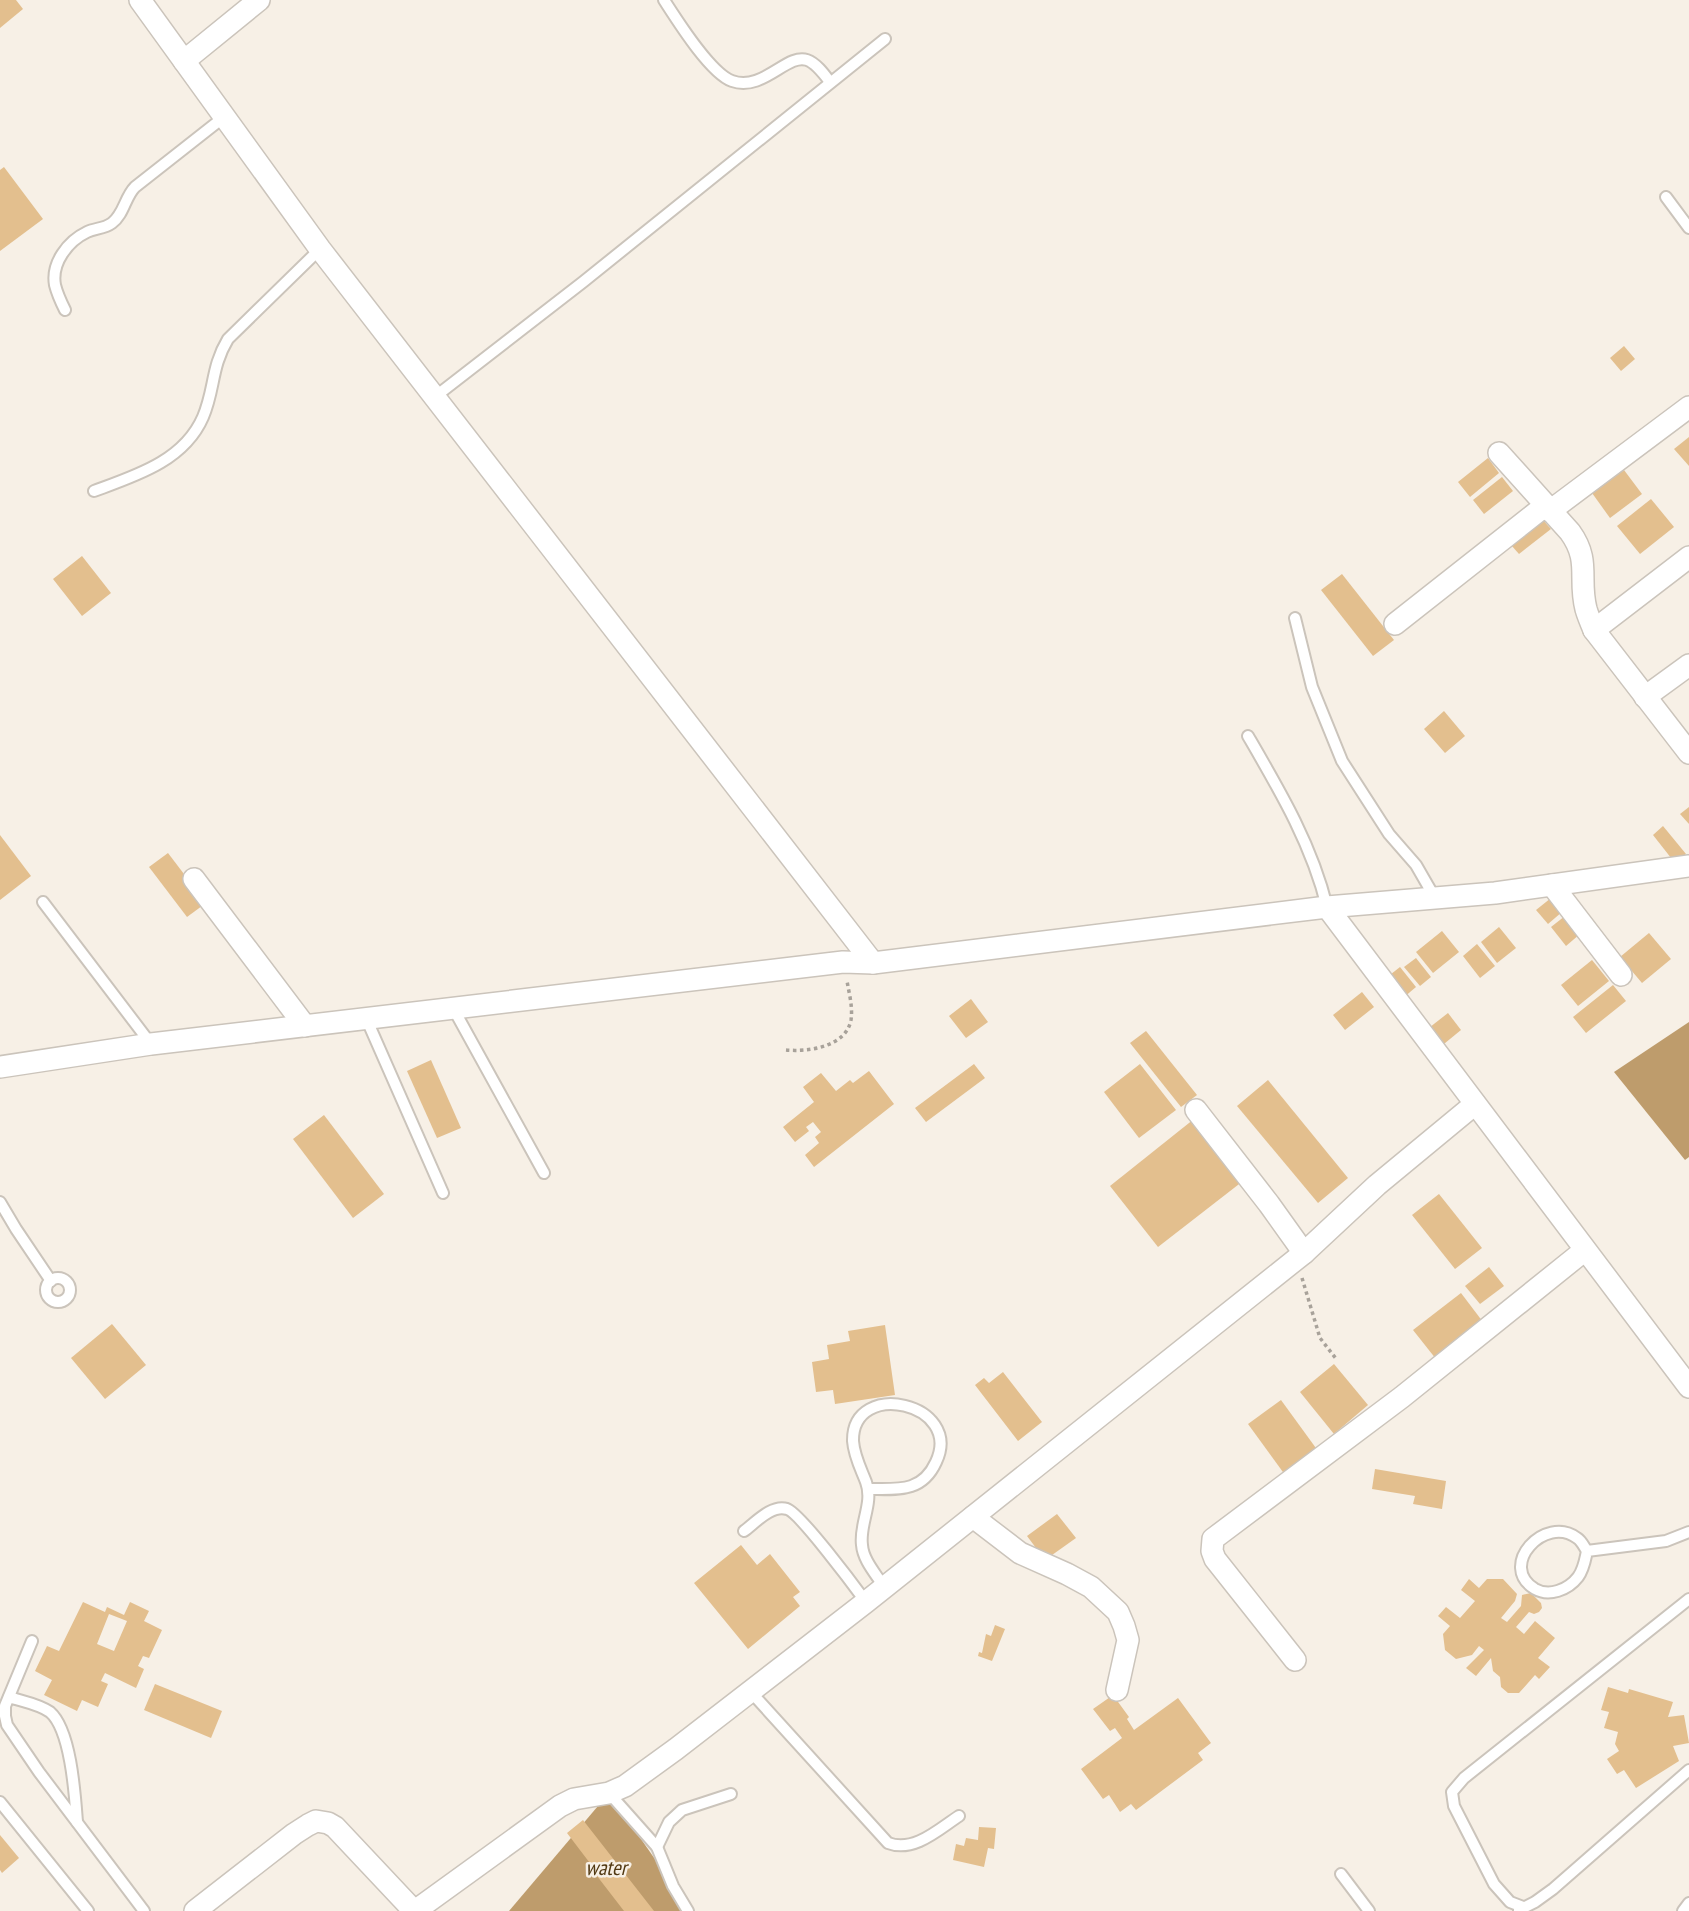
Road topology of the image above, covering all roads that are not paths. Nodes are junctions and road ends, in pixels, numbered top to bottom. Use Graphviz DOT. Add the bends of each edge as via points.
graph roads {
  1 [pos="140,0"];
  2 [pos="258,0"];
  3 [pos="664,0"];
  4 [pos="884,39"];
  5 [pos="184,61"];
  6 [pos="830,82"];
  7 [pos="223,117"];
  8 [pos="1666,197"];
  9 [pos="1689,228"];
  10 [pos="320,249"];
  11 [pos="65,310"];
  12 [pos="436,396"];
  13 [pos="1689,407"];
  14 [pos="1499,453"];
  15 [pos="94,491"];
  16 [pos="1548,508"];
  17 [pos="1689,557"];
  18 [pos="1294,618"];
  19 [pos="1395,624"];
  20 [pos="1594,630"];
  21 [pos="1689,665"];
  22 [pos="1645,697"];
  23 [pos="1248,736"];
  24 [pos="1689,753"];
  25 [pos="1689,866"];
  26 [pos="194,879"];
  27 [pos="1552,885"];
  28 [pos="1435,898"];
  29 [pos="43,902"];
  30 [pos="1327,908"];
  31 [pos="873,962"];
  32 [pos="1621,975"];
  33 [pos="453,1008"];
  34 [pos="366,1018"];
  35 [pos="305,1026"];
  36 [pos="151,1044"];
  37 [pos="0,1067"];
  38 [pos="1475,1104"];
  39 [pos="1196,1110"];
  40 [pos="544,1172"];
  41 [pos="443,1193"];
  42 [pos="0,1202"];
  43 [pos="1585,1250"];
  44 [pos="1300,1256"];
  45 [pos="51,1281"];
  46 [pos="1689,1387"];
  47 [pos="868,1489"];
  48 [pos="973,1517"];
  49 [pos="744,1531"];
  50 [pos="1689,1532"];
  51 [pos="1587,1551"];
  52 [pos="884,1587"];
  53 [pos="1689,1599"];
  54 [pos="866,1602"];
  55 [pos="32,1641"];
  56 [pos="1295,1660"];
  57 [pos="1117,1690"];
  58 [pos="750,1691"];
  59 [pos="9,1697"];
  60 [pos="1689,1770"];
  61 [pos="609,1793"];
  62 [pos="730,1794"];
  63 [pos="0,1802"];
  64 [pos="959,1816"];
  65 [pos="77,1822"];
  66 [pos="657,1847"];
  67 [pos="1341,1874"];
  68 [pos="1689,1903"];
  69 [pos="1520,1909"];
  70 [pos="88,1911"];
  71 [pos="144,1911"];
  72 [pos="195,1911"];
  73 [pos="414,1911"];
  74 [pos="688,1911"];
  75 [pos="1369,1911"];
  76 [pos="1683,1911"];
  1 -- 5 [label="street"];
  2 -- 5 [label="street"];
  3 -- 6 [label="lane" via="708,61 730,81 745,84 806,59"];
  4 -- 6 [label="lane"];
  5 -- 7 [label="street"];
  6 -- 12 [label="lane"];
  7 -- 10 [label="street"];
  7 -- 11 [label="lane" via="135,187 111,224 88,231 66,248 54,274"];
  8 -- 9 [label="lane"];
  10 -- 12 [label="street"];
  10 -- 15 [label="lane" via="229,339 215,367 203,416 178,451 138,475"];
  12 -- 31 [label="street"];
  13 -- 16 [label="street"];
  14 -- 16 [label="street"];
  16 -- 19 [label="street"];
  16 -- 20 [label="street" via="1579,544 1586,608"];
  17 -- 20 [label="street"];
  18 -- 28 [label="lane" via="1312,687 1342,761"];
  20 -- 22 [label="street"];
  21 -- 22 [label="street"];
  22 -- 24 [label="street"];
  23 -- 30 [label="lane" via="1297,823"];
  25 -- 27 [label="street"];
  26 -- 35 [label="street"];
  27 -- 28 [label="street"];
  27 -- 32 [label="street"];
  28 -- 30 [label="street"];
  29 -- 36 [label="lane"];
  30 -- 31 [label="street"];
  30 -- 38 [label="street"];
  31 -- 33 [label="street"];
  33 -- 34 [label="street"];
  33 -- 40 [label="lane"];
  34 -- 35 [label="street"];
  34 -- 41 [label="lane"];
  35 -- 36 [label="street"];
  36 -- 37 [label="street"];
  38 -- 43 [label="street"];
  38 -- 44 [label="street"];
  39 -- 44 [label="street" via="1269,1204"];
  42 -- 45 [label="lane"];
  43 -- 46 [label="street"];
  43 -- 56 [label="street" via="1402,1397 1213,1539 1215,1559"];
  44 -- 48 [label="street"];
  47 -- 47 [label="lane" via="853,1441 856,1424 873,1407 910,1406 924,1413 933,1421 940,1442 939,1456 928,1475 910,1488"];
  47 -- 52 [label="lane" via="861,1542"];
  48 -- 52 [label="street"];
  48 -- 57 [label="street" via="1020,1553 1091,1587 1118,1612 1128,1640"];
  49 -- 54 [label="lane" via="769,1512 787,1508"];
  50 -- 51 [label="lane" via="1666,1541"];
  51 -- 51 [label="lane" via="1577,1537 1550,1531 1525,1553 1520,1569 1527,1584 1542,1593 1560,1591 1578,1577"];
  52 -- 54 [label="street"];
  53 -- 69 [label="lane" via="1452,1792 1454,1806 1494,1884"];
  54 -- 58 [label="street"];
  55 -- 59 [label="lane"];
  58 -- 61 [label="street" via="637,1778"];
  58 -- 64 [label="lane" via="888,1843 908,1846"];
  59 -- 65 [label="lane" via="7,1725"];
  59 -- 65 [label="lane" via="44,1709 57,1721 73,1775"];
  60 -- 69 [label="lane" via="1553,1889"];
  61 -- 66 [label="lane"];
  61 -- 73 [label="street" via="560,1806"];
  62 -- 66 [label="lane" via="682,1810 669,1822"];
  63 -- 70 [label="lane"];
  65 -- 71 [label="lane"];
  66 -- 74 [label="lane"];
  67 -- 75 [label="lane"];
  68 -- 76 [label="lane"];
  72 -- 73 [label="street" via="293,1834 316,1822 335,1826"];
}
